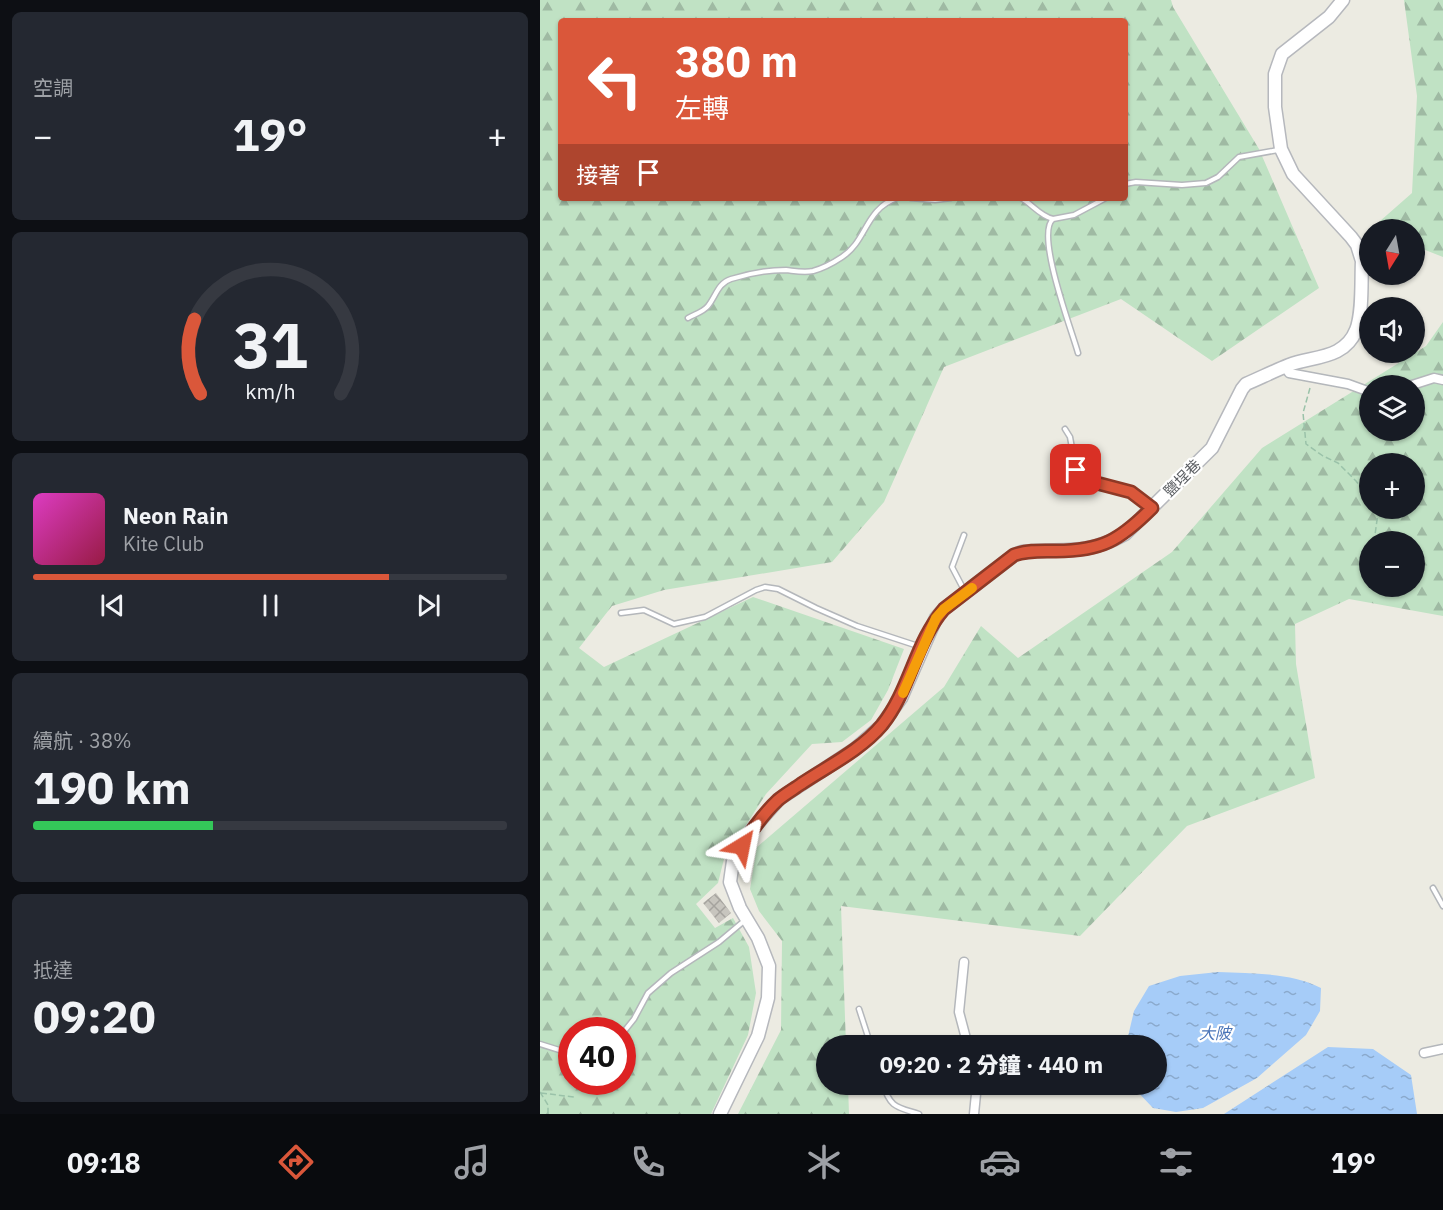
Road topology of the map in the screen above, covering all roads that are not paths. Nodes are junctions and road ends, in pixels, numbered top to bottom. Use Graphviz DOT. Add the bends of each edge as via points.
graph roads {
  1 [pos="1343,0"];
  2 [pos="1281,149"];
  3 [pos="1128,183"];
  4 [pos="886,201"];
  5 [pos="1026,201"];
  6 [pos="1100,201"];
  7 [pos="1053,219"];
  8 [pos="688,318"];
  9 [pos="1078,353"];
  10 [pos="1290,364"];
  11 [pos="1443,380"];
  12 [pos="1425,381"];
  13 [pos="1359,388"];
  14 [pos="1065,429"];
  15 [pos="1152,508"];
  16 [pos="964,535"];
  17 [pos="966,593"];
  18 [pos="621,612"];
  19 [pos="922,647"];
  20 [pos="1433,888"];
  21 [pos="1443,906"];
  22 [pos="746,919"];
  23 [pos="964,962"];
  24 [pos="859,1009"];
  25 [pos="635,1017"];
  26 [pos="867,1035"];
  27 [pos="965,1035"];
  28 [pos="540,1044"];
  29 [pos="1443,1049"];
  30 [pos="558,1050"];
  31 [pos="1424,1053"];
  32 [pos="888,1095"];
  33 [pos="976,1095"];
  34 [pos="720,1114"];
  35 [pos="919,1114"];
  36 [pos="974,1114"];
  1 -- 2 [label="street, 鹽埕巷" via="1329,17 1287,48 1278,63 1275,107"];
  2 -- 3 [label="lane" via="1239,158 1206,183"];
  2 -- 10 [label="street, 鹽埕巷" via="1293,174 1358,245 1362,261 1359,319 1352,339 1332,354"];
  4 -- 8 [label="lane" via="844,256 811,272 783,270 732,278 724,282 704,310"];
  5 -- 7 [label="lane"];
  6 -- 7 [label="lane"];
  7 -- 9 [label="lane" via="1048,228 1050,258"];
  10 -- 13 [label="street" via="1289,374"];
  10 -- 15 [label="street, 鹽埕巷" via="1246,384 1212,448"];
  11 -- 12 [label="street"];
  14 -- 15 [label="lane" via="1076,470 1089,481 1131,492"];
  15 -- 17 [label="street, 鹽埕巷" via="1125,534 1098,546 1014,555"];
  16 -- 17 [label="lane" via="952,567"];
  17 -- 19 [label="street, 鹽埕巷" via="936,618"];
  18 -- 19 [label="lane" via="644,610 674,624 705,617 756,590 771,588 857,626"];
  19 -- 22 [label="street, 鹽埕巷" via="901,698 881,726 855,749 779,799 751,831 733,861 730,882"];
  20 -- 21 [label="lane"];
  22 -- 25 [label="lane" via="648,993"];
  22 -- 34 [label="street, 鹽埕巷" via="769,966 768,998 758,1036"];
  23 -- 27 [label="street" via="959,1012"];
  24 -- 26 [label="lane"];
  28 -- 30 [label="lane"];
  29 -- 31 [label="street"];
  32 -- 35 [label="lane" via="891,1103"];
  33 -- 36 [label="street"];
}
